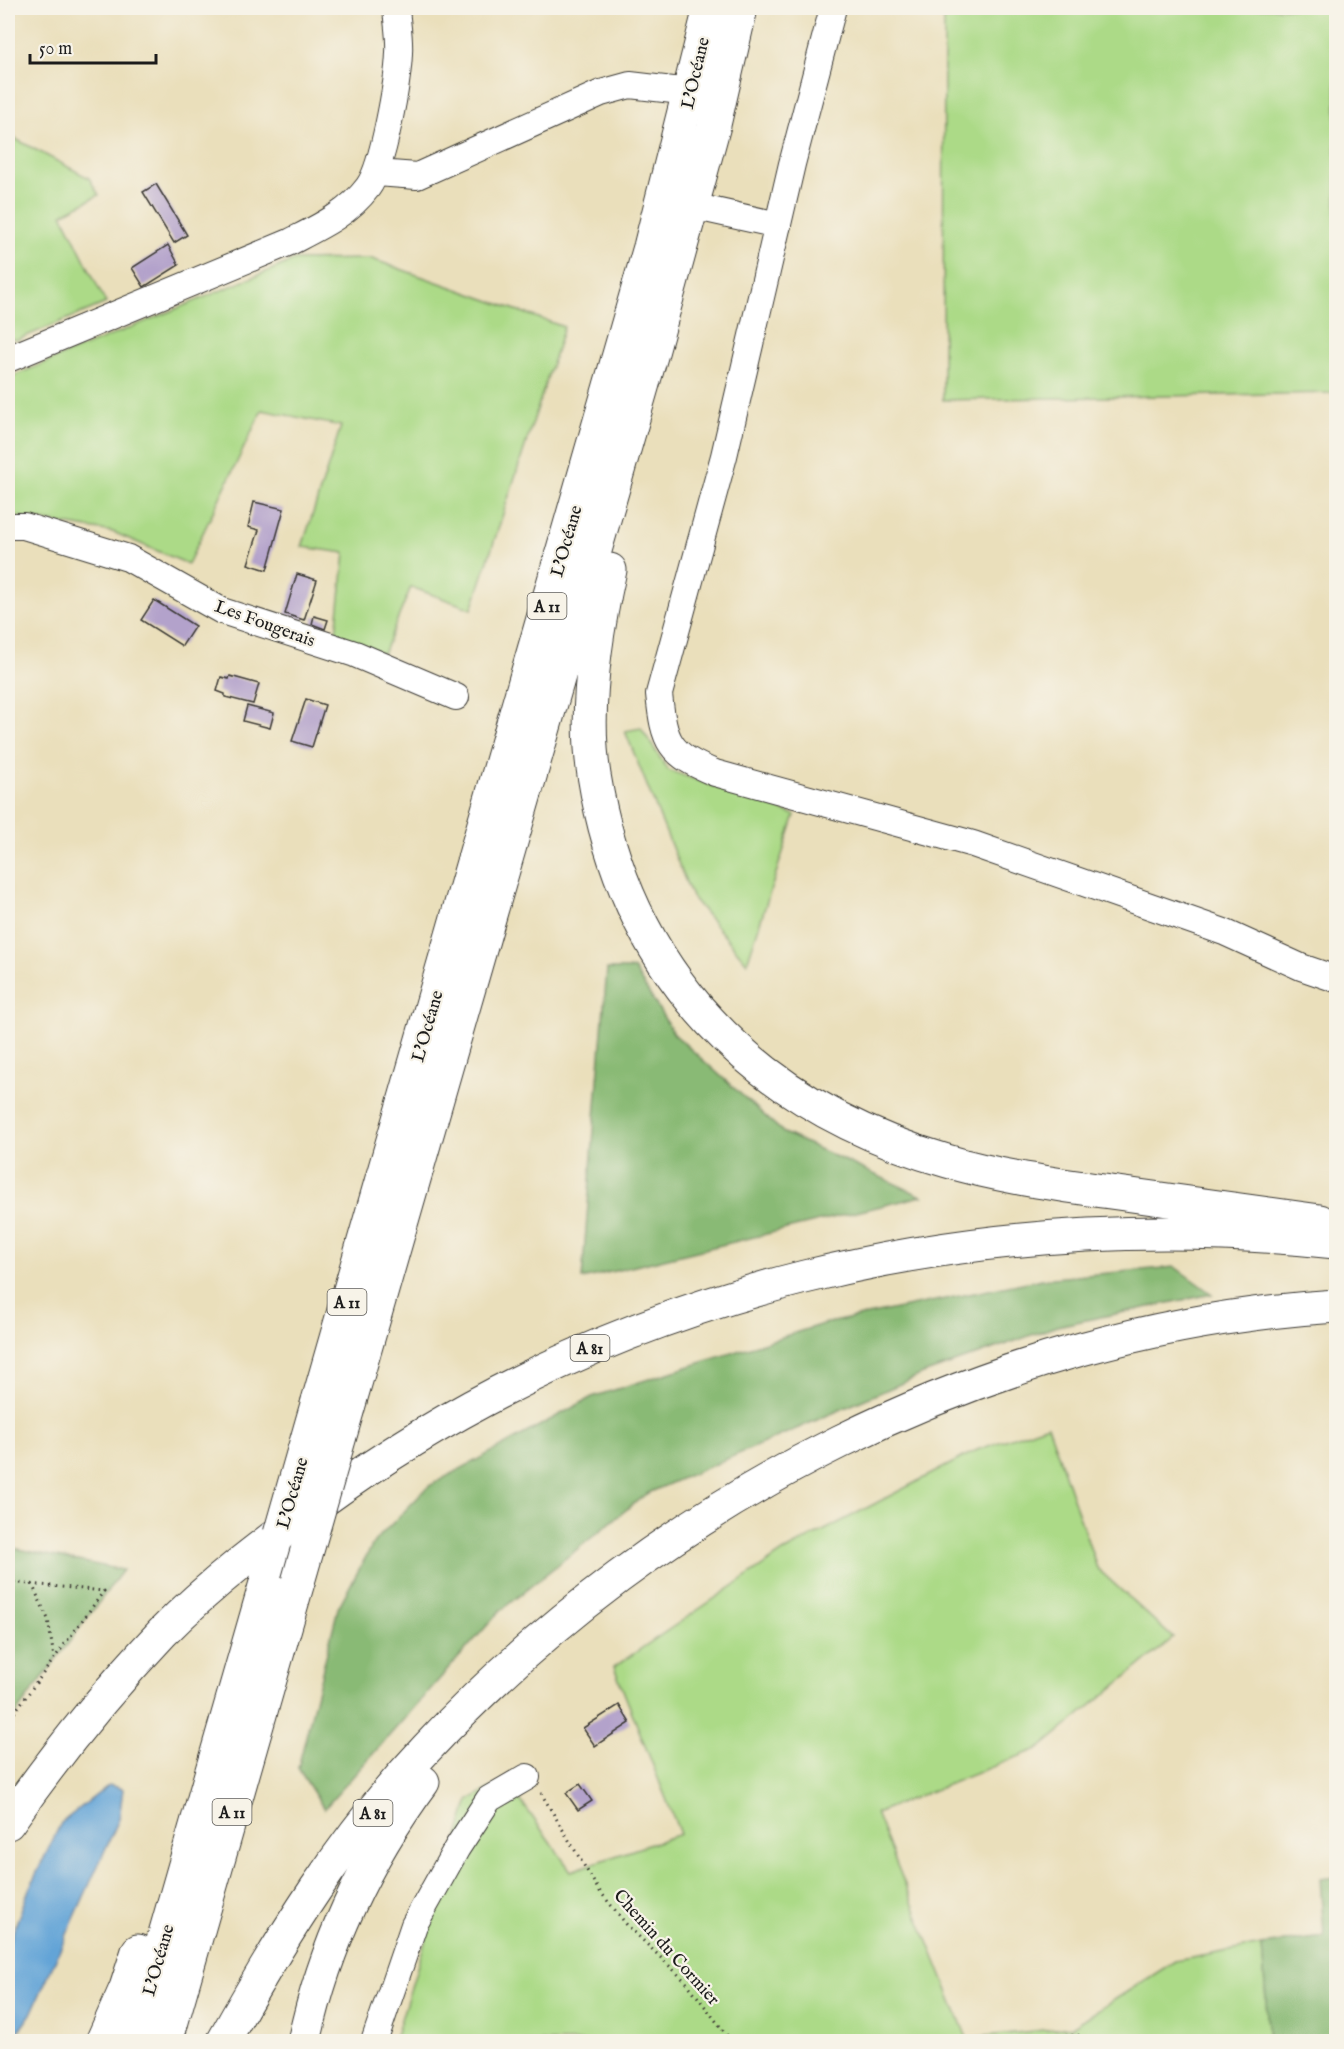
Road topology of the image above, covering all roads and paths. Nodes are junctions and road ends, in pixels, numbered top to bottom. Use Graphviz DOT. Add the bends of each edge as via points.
graph roads {
  1 [pos="396,8"];
  2 [pos="710,8"];
  3 [pos="741,8"];
  4 [pos="833,8"];
  5 [pos="690,92"];
  6 [pos="378,173"];
  7 [pos="692,206"];
  8 [pos="778,225"];
  9 [pos="8,359"];
  10 [pos="621,463"];
  11 [pos="8,526"];
  12 [pos="456,697"];
  13 [pos="1336,979"];
  14 [pos="1336,1223"];
  15 [pos="1336,1242"];
  16 [pos="1336,1306"];
  17 [pos="333,1405"];
  18 [pos="283,1578"];
  19 [pos="8,1582"];
  20 [pos="32,1584"];
  21 [pos="566,1620"];
  22 [pos="54,1658"];
  23 [pos="8,1721"];
  24 [pos="219,1749"];
  25 [pos="527,1777"];
  26 [pos="8,1823"];
  27 [pos="730,2041"];
  28 [pos="102,2042"];
  29 [pos="134,2042"];
  30 [pos="166,2042"];
  31 [pos="223,2042"];
  32 [pos="304,2042"];
  33 [pos="374,2042"];
  34 [pos="1006,2042"];
  35 [pos="1108,2042"];
  1 -- 6 [label="street" via="399,54"];
  2 -- 5 [label="highway, L’Océane / A 11"];
  3 -- 7 [label="highway, L’Océane / A 11"];
  4 -- 8 [label="street"];
  5 -- 6 [label="street" via="630,85 601,93 417,176"];
  5 -- 17 [label="highway, L’Océane / A 11"];
  6 -- 9 [label="street" via="355,203 329,223"];
  7 -- 8 [label="street"];
  7 -- 10 [label="highway, L’Océane / A 11"];
  8 -- 13 [label="street" via="724,456 659,694 670,746 690,762 715,773 973,844 1224,932"];
  10 -- 14 [label="highway" via="623,509 603,599 594,675 594,774 627,893 651,945 717,1031 765,1072 810,1102 871,1134 947,1162 1047,1183"];
  10 -- 17 [label="highway, L’Océane / A 11"];
  11 -- 12 [label="street, Les Fougerais" via="24,526 128,558 222,611 355,654"];
  15 -- 26 [label="highway, A 81" via="1205,1234 1114,1234 1004,1241 931,1251 844,1266 733,1297 632,1330 549,1366 388,1456 257,1548 163,1632 84,1721"];
  16 -- 21 [label="highway, A 81" via="1232,1318 1129,1338 1033,1365 924,1404 824,1450 724,1506 636,1565"];
  17 -- 18 [label="highway, L’Océane / A 11, bridge"];
  18 -- 24 [label="highway, L’Océane / A 11"];
  18 -- 30 [label="highway, L’Océane / A 11"];
  19 -- 20 [label="path"];
  20 -- 22 [label="path" via="48,1619"];
  20 -- 22 [label="path" via="104,1591"];
  21 -- 31 [label="highway, A 81" via="479,1694 423,1751 329,1869 274,1950"];
  21 -- 32 [label="highway" via="540,1660 489,1706 438,1761 381,1846 330,1948"];
  22 -- 23 [label="path"];
  24 -- 28 [label="highway" via="192,1786 126,1988"];
  24 -- 29 [label="highway, L’Océane / A 11"];
  25 -- 27 [label="path, Chemin du Cormier" via="541,1793 598,1889 627,1925 687,1983"];
  25 -- 33 [label="street" via="489,1798 458,1848 414,1925"];
  34 -- 35 [label="path" via="1077,2035"];
}
